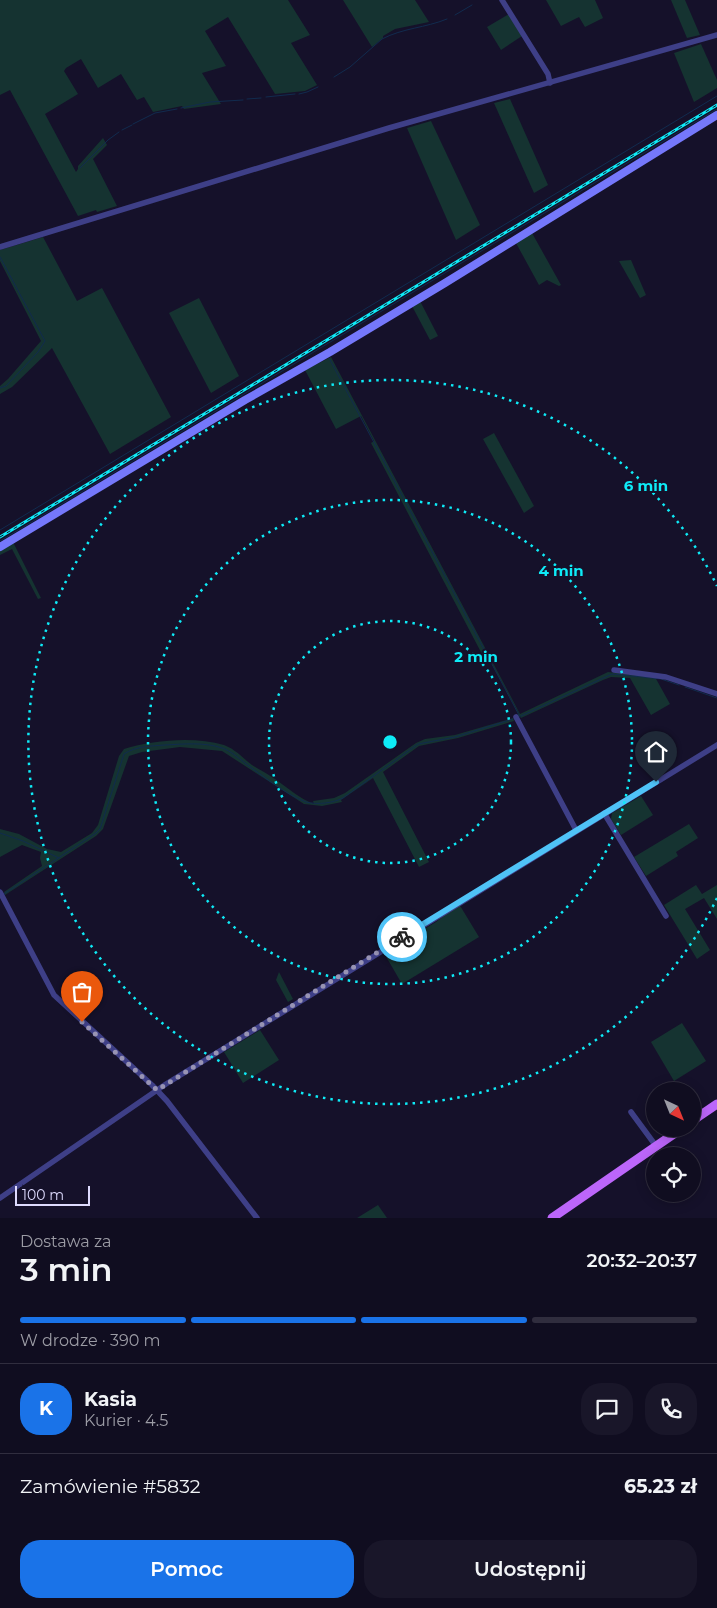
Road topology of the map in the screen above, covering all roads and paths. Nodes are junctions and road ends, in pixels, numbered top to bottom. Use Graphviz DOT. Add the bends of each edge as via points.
graph roads {
  1 [pos="502,0"];
  2 [pos="717,34"];
  3 [pos="550,83"];
  4 [pos="717,115"];
  5 [pos="0,247"];
  6 [pos="0,547"];
  7 [pos="614,670"];
  8 [pos="717,694"];
  9 [pos="516,717"];
  10 [pos="717,744"];
  11 [pos="604,813"];
  12 [pos="576,830"];
  13 [pos="0,892"];
  14 [pos="666,916"];
  15 [pos="157,1090"];
  16 [pos="717,1104"];
  17 [pos="630,1112"];
  18 [pos="701,1115"];
  19 [pos="668,1138"];
  20 [pos="656,1146"];
  21 [pos="0,1198"];
  22 [pos="257,1218"];
  23 [pos="552,1218"];
  1 -- 3 [label="street" via="548,74"];
  2 -- 3 [label="street"];
  3 -- 5 [label="street" via="389,128"];
  4 -- 6 [label="street" via="445,283"];
  7 -- 8 [label="street" via="666,677"];
  9 -- 12 [label="street"];
  10 -- 11 [label="street"];
  11 -- 12 [label="street"];
  11 -- 14 [label="street"];
  12 -- 15 [label="street"];
  13 -- 15 [label="street" via="54,995"];
  15 -- 21 [label="street"];
  15 -- 22 [label="street"];
  16 -- 18 [label="main road"];
  17 -- 20 [label="street"];
  19 -- 20 [label="main road"];
  20 -- 23 [label="main road"];
}
